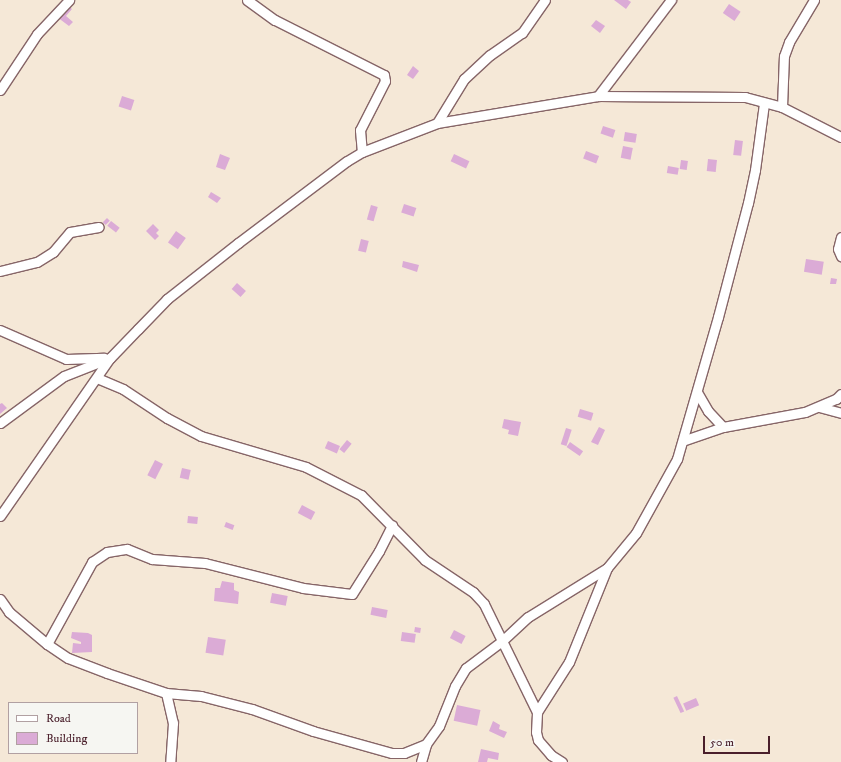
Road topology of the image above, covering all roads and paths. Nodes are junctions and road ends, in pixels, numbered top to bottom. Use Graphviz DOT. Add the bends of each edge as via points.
graph roads {
  1 [pos="68,0"];
  2 [pos="247,0"];
  3 [pos="545,0"];
  4 [pos="671,0"];
  5 [pos="814,0"];
  6 [pos="1,87"];
  7 [pos="598,96"];
  8 [pos="764,103"];
  9 [pos="782,107"];
  10 [pos="437,123"];
  11 [pos="841,137"];
  12 [pos="362,152"];
  13 [pos="99,227"];
  14 [pos="841,237"];
  15 [pos="841,256"];
  16 [pos="0,271"];
  17 [pos="0,330"];
  18 [pos="110,358"];
  19 [pos="97,378"];
  20 [pos="697,392"];
  21 [pos="841,394"];
  22 [pos="819,407"];
  23 [pos="841,413"];
  24 [pos="0,423"];
  25 [pos="723,427"];
  26 [pos="685,440"];
  27 [pos="0,516"];
  28 [pos="392,525"];
  29 [pos="607,568"];
  30 [pos="0,599"];
  31 [pos="8,612"];
  32 [pos="0,616"];
  33 [pos="502,641"];
  34 [pos="47,644"];
  35 [pos="166,693"];
  36 [pos="537,712"];
  37 [pos="426,744"];
  38 [pos="170,762"];
  39 [pos="421,762"];
  40 [pos="562,762"];
  1 -- 6 [label="street" via="37,34"];
  2 -- 12 [label="street" via="275,20 384,75 385,82 360,130"];
  3 -- 10 [label="street" via="522,33 464,79"];
  4 -- 7 [label="street"];
  5 -- 9 [label="street" via="789,42 784,56"];
  7 -- 8 [label="street" via="745,97"];
  7 -- 10 [label="street"];
  8 -- 9 [label="street"];
  8 -- 20 [label="street" via="752,183"];
  9 -- 11 [label="street"];
  10 -- 12 [label="street"];
  12 -- 18 [label="street" via="347,160 167,299"];
  13 -- 16 [label="street" via="70,232 53,252 37,262"];
  14 -- 15 [label="street" via="838,249"];
  17 -- 18 [label="street" via="66,359"];
  18 -- 19 [label="street"];
  18 -- 24 [label="street" via="64,376"];
  19 -- 27 [label="street"];
  19 -- 28 [label="street" via="123,389 192,432 306,467 353,489 381,512"];
  20 -- 25 [label="street" via="708,412"];
  20 -- 26 [label="street"];
  21 -- 22 [label="street"];
  22 -- 23 [label="street"];
  22 -- 25 [label="street" via="777,419"];
  25 -- 26 [label="street"];
  26 -- 29 [label="street" via="678,459 636,533"];
  28 -- 33 [label="street" via="425,560 478,597 490,613"];
  28 -- 34 [label="street" via="352,594 303,588 205,563 152,559 127,550 107,552 92,562"];
  29 -- 33 [label="street" via="528,617"];
  29 -- 36 [label="street" via="569,662"];
  30 -- 31 [label="street"];
  31 -- 32 [label="street"];
  31 -- 34 [label="street"];
  33 -- 36 [label="street"];
  33 -- 37 [label="street" via="466,668 455,686 439,726"];
  34 -- 35 [label="street" via="85,665"];
  35 -- 37 [label="street" via="201,696 228,702 290,720 313,731 392,753 404,753"];
  35 -- 38 [label="street" via="173,723"];
  36 -- 40 [label="street" via="538,740 551,755"];
  37 -- 39 [label="street"];
}
